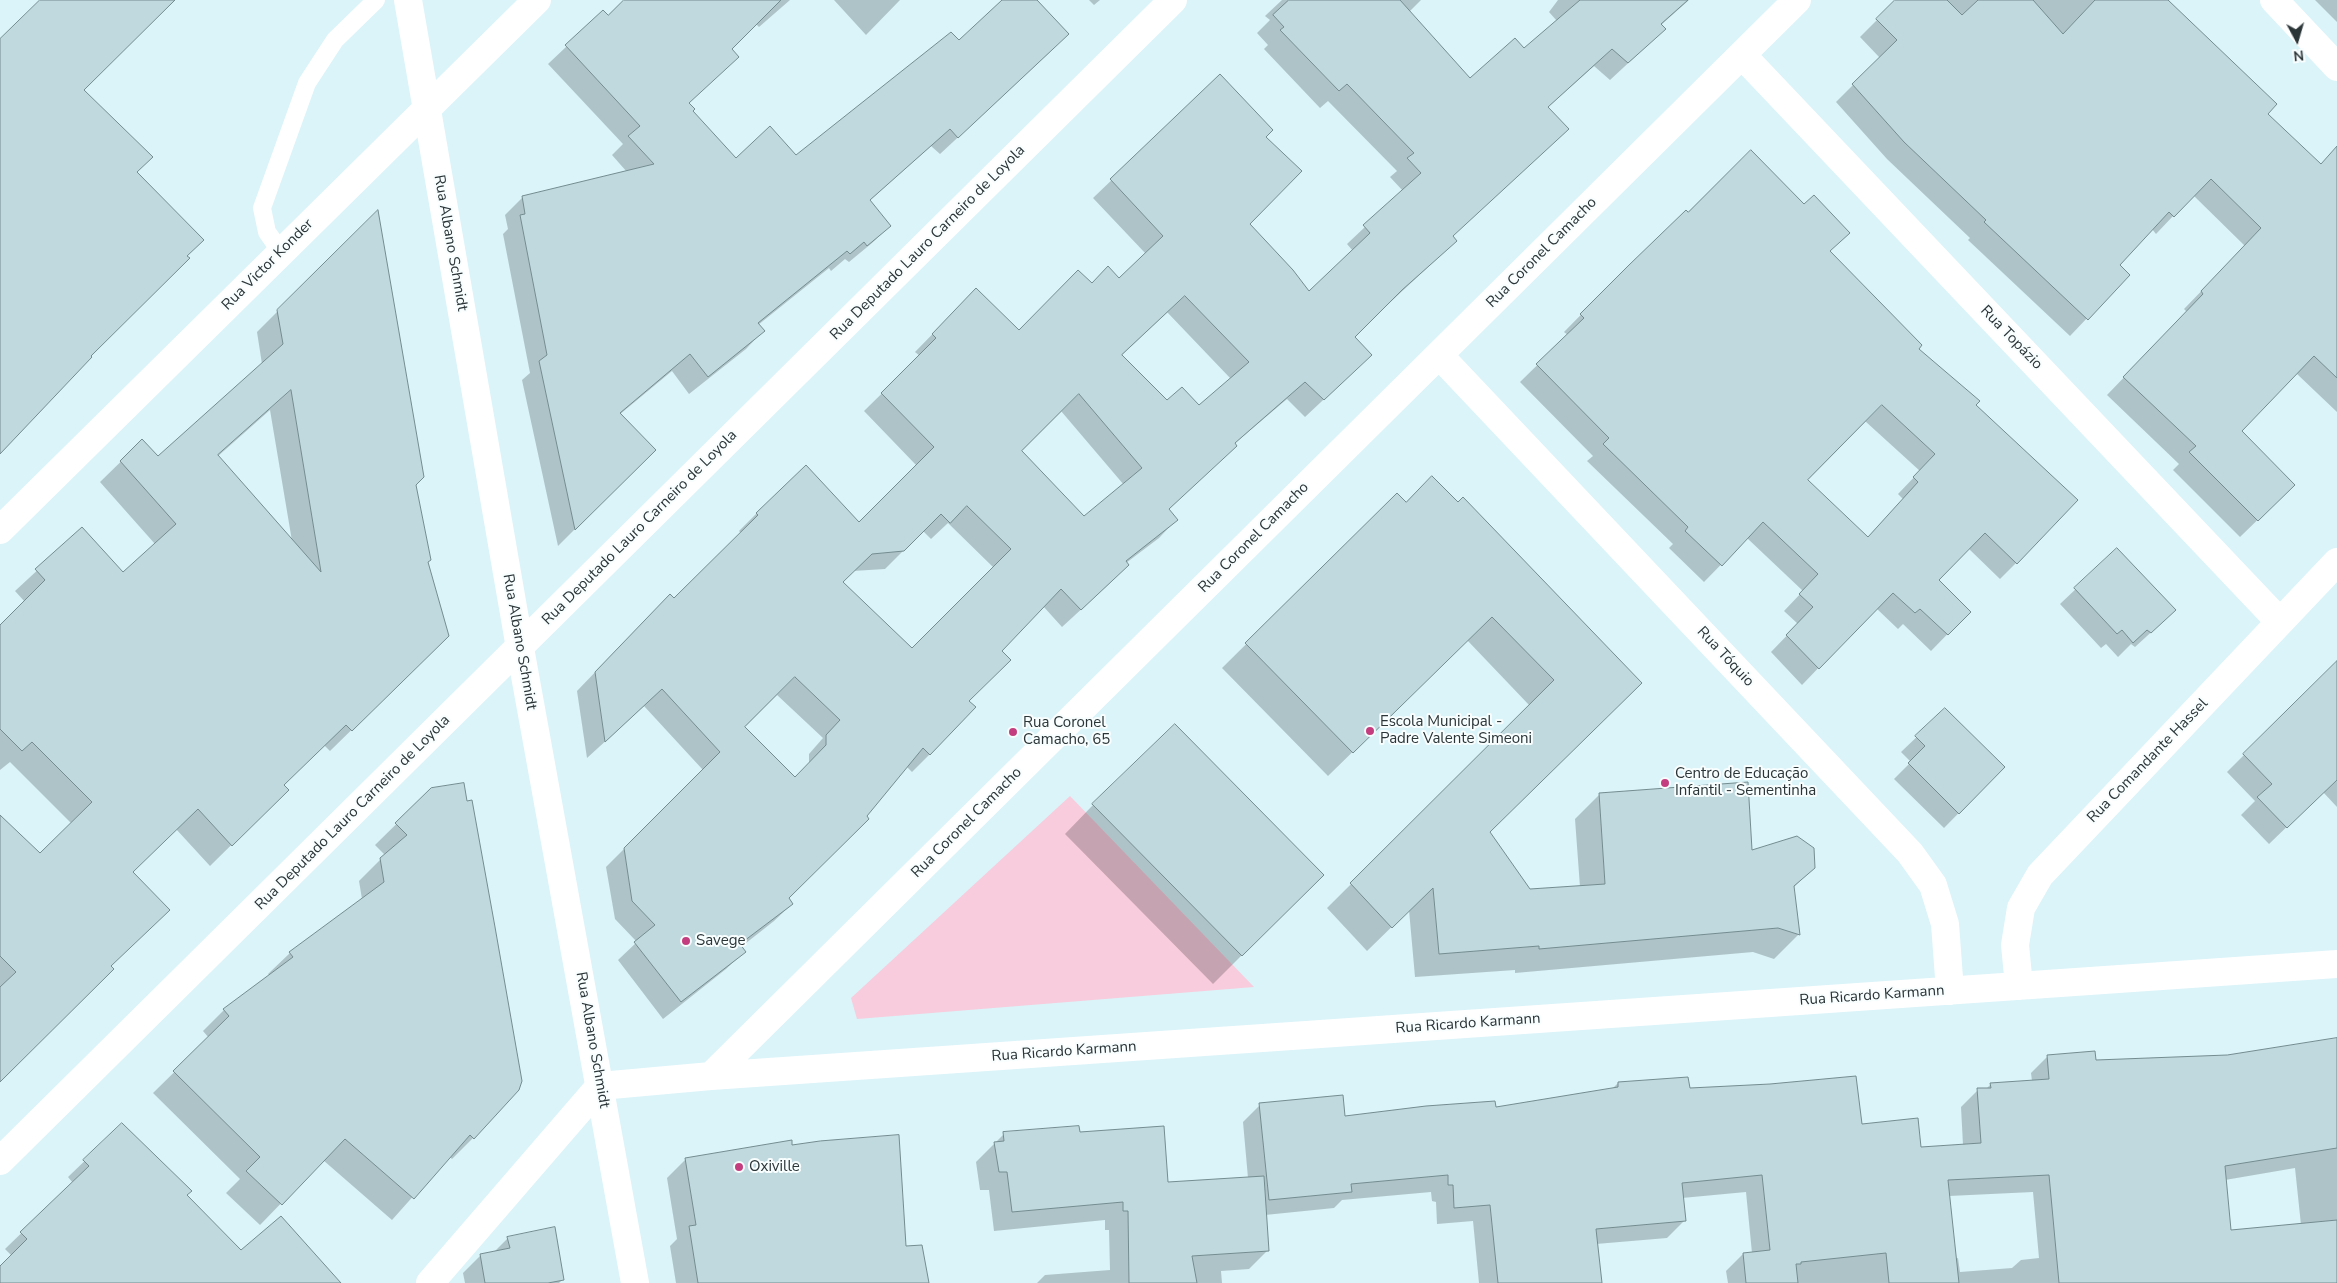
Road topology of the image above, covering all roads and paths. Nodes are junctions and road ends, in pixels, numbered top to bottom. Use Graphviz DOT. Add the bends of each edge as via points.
graph roads {
  1 [pos="376,0"];
  2 [pos="408,0"];
  3 [pos="537,0"];
  4 [pos="1173,0"];
  5 [pos="1797,0"];
  6 [pos="2274,0"];
  7 [pos="1742,55"];
  8 [pos="2337,67"];
  9 [pos="426,108"];
  10 [pos="281,252"];
  11 [pos="1439,355"];
  12 [pos="0,530"];
  13 [pos="2337,562"];
  14 [pos="2280,622"];
  15 [pos="520,648"];
  16 [pos="2337,964"];
  17 [pos="2019,986"];
  18 [pos="1950,991"];
  19 [pos="711,1076"];
  20 [pos="600,1086"];
  21 [pos="0,1162"];
  22 [pos="430,1283"];
  23 [pos="635,1283"];
  1 -- 10 [label="lane" via="334,40 307,83 262,208 268,232"];
  2 -- 9 [label="street, Rua Albano Schmidt"];
  3 -- 9 [label="street, Rua Victor Konder"];
  4 -- 15 [label="street, Rua Deputado Lauro Carneiro de Loyola"];
  5 -- 7 [label="street, Rua Coronel Camacho"];
  6 -- 8 [label="street"];
  7 -- 11 [label="street, Rua Coronel Camacho"];
  7 -- 14 [label="street, Rua Topázio"];
  9 -- 10 [label="street, Rua Victor Konder"];
  9 -- 15 [label="street, Rua Albano Schmidt"];
  10 -- 12 [label="street, Rua Victor Konder"];
  11 -- 18 [label="street, Rua Tóquio" via="1910,853 1933,885 1945,924"];
  11 -- 19 [label="street, Rua Coronel Camacho"];
  13 -- 14 [label="street, Rua Comandante Hassel"];
  14 -- 17 [label="street, Rua Comandante Hassel" via="2040,875 2021,908 2015,946"];
  15 -- 20 [label="street, Rua Albano Schmidt"];
  15 -- 21 [label="street, Rua Deputado Lauro Carneiro de Loyola"];
  16 -- 17 [label="street, Rua Ricardo Karmann"];
  17 -- 18 [label="street, Rua Ricardo Karmann"];
  18 -- 19 [label="street, Rua Ricardo Karmann"];
  19 -- 20 [label="street, Rua Ricardo Karmann"];
  20 -- 22 [label="street"];
  20 -- 23 [label="street, Rua Albano Schmidt"];
}
